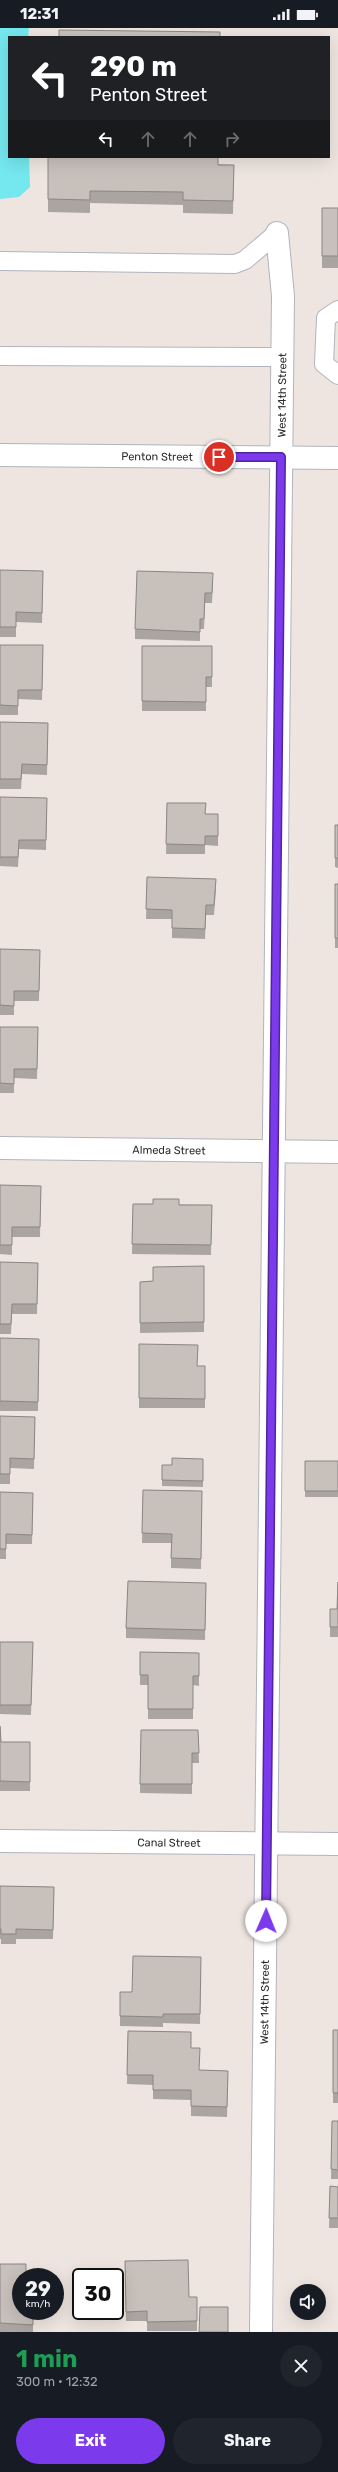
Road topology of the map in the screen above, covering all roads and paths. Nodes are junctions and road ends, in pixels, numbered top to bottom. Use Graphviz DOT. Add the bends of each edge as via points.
graph roads {
  1 [pos="277,233"];
  2 [pos="0,260"];
  3 [pos="338,310"];
  4 [pos="0,356"];
  5 [pos="282,357"];
  6 [pos="338,375"];
  7 [pos="0,455"];
  8 [pos="281,457"];
  9 [pos="338,458"];
  10 [pos="0,1148"];
  11 [pos="272,1151"];
  12 [pos="338,1152"];
  13 [pos="0,1841"];
  14 [pos="267,1843"];
  15 [pos="338,1844"];
  16 [pos="261,2332"];
  1 -- 2 [label="lane" via="245,260 235,264"];
  1 -- 5 [label="street, West 14th Street" via="283,296"];
  3 -- 6 [label="lane" via="326,318 324,364"];
  4 -- 5 [label="lane"];
  5 -- 8 [label="street, West 14th Street"];
  7 -- 8 [label="street, Penton Street"];
  8 -- 9 [label="street, Penton Street"];
  8 -- 11 [label="street, West 14th Street"];
  10 -- 11 [label="street, Almeda Street"];
  11 -- 12 [label="street, Almeda Street"];
  11 -- 14 [label="street, West 14th Street"];
  13 -- 14 [label="street, Canal Street"];
  14 -- 15 [label="street, Canal Street"];
  14 -- 16 [label="street, West 14th Street"];
}
